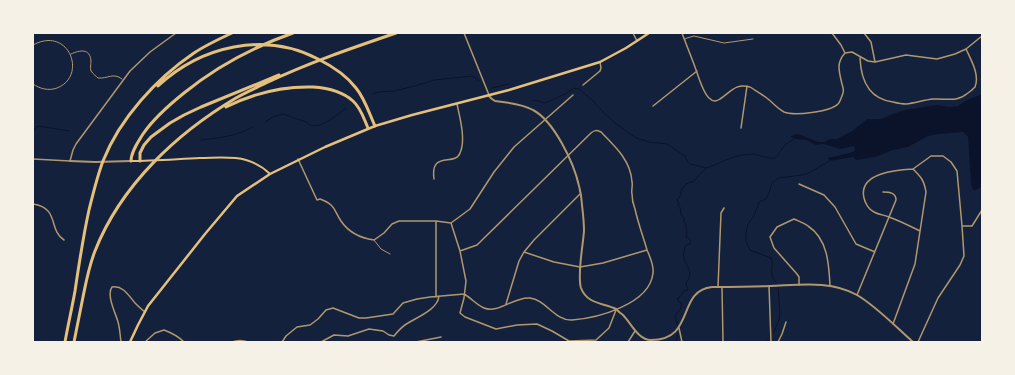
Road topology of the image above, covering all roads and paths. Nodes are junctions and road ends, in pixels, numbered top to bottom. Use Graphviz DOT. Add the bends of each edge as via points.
graph roads {
  1 [pos="176,33"];
  2 [pos="232,33"];
  3 [pos="293,33"];
  4 [pos="396,33"];
  5 [pos="464,33"];
  6 [pos="633,33"];
  7 [pos="649,33"];
  8 [pos="682,33"];
  9 [pos="832,33"];
  10 [pos="864,33"];
  11 [pos="982,36"];
  12 [pos="684,39"];
  13 [pos="753,39"];
  14 [pos="637,41"];
  15 [pos="33,45"];
  16 [pos="966,49"];
  17 [pos="845,53"];
  18 [pos="70,55"];
  19 [pos="860,57"];
  20 [pos="600,62"];
  21 [pos="875,62"];
  22 [pos="697,71"];
  23 [pos="285,74"];
  24 [pos="123,80"];
  25 [pos="33,84"];
  26 [pos="583,85"];
  27 [pos="747,86"];
  28 [pos="150,91"];
  29 [pos="489,95"];
  30 [pos="573,95"];
  31 [pos="457,103"];
  32 [pos="653,106"];
  33 [pos="221,108"];
  34 [pos="544,119"];
  35 [pos="375,126"];
  36 [pos="368,128"];
  37 [pos="741,128"];
  38 [pos="568,156"];
  39 [pos="33,160"];
  40 [pos="298,160"];
  41 [pos="70,161"];
  42 [pos="131,161"];
  43 [pos="140,161"];
  44 [pos="913,169"];
  45 [pos="270,174"];
  46 [pos="434,179"];
  47 [pos="799,184"];
  48 [pos="883,192"];
  49 [pos="580,194"];
  50 [pos="33,204"];
  51 [pos="724,208"];
  52 [pos="982,210"];
  53 [pos="889,217"];
  54 [pos="436,221"];
  55 [pos="451,223"];
  56 [pos="962,226"];
  57 [pos="920,231"];
  58 [pos="64,240"];
  59 [pos="374,240"];
  60 [pos="647,250"];
  61 [pos="460,251"];
  62 [pos="524,252"];
  63 [pos="875,252"];
  64 [pos="390,254"];
  65 [pos="580,267"];
  66 [pos="799,285"];
  67 [pos="769,286"];
  68 [pos="830,286"];
  69 [pos="718,287"];
  70 [pos="722,287"];
  71 [pos="464,294"];
  72 [pos="857,295"];
  73 [pos="439,296"];
  74 [pos="436,297"];
  75 [pos="506,304"];
  76 [pos="616,310"];
  77 [pos="145,312"];
  78 [pos="786,322"];
  79 [pos="892,324"];
  80 [pos="679,328"];
  81 [pos="635,331"];
  82 [pos="441,337"];
  83 [pos="65,342"];
  84 [pos="74,342"];
  85 [pos="121,342"];
  86 [pos="130,342"];
  87 [pos="145,342"];
  88 [pos="184,342"];
  89 [pos="232,342"];
  90 [pos="248,342"];
  91 [pos="282,342"];
  92 [pos="321,342"];
  93 [pos="416,342"];
  94 [pos="569,342"];
  95 [pos="628,342"];
  96 [pos="682,342"];
  97 [pos="723,342"];
  98 [pos="771,342"];
  99 [pos="778,342"];
  100 [pos="913,342"];
  101 [pos="918,342"];
  1 -- 24 [label="street" via="136,64"];
  2 -- 28 [label="highway" via="184,60"];
  3 -- 42 [label="highway" via="233,59 187,90 152,123 141,137"];
  4 -- 23 [label="highway"];
  5 -- 29 [label="street"];
  6 -- 14 [label="street"];
  7 -- 14 [label="main road"];
  8 -- 12 [label="street"];
  9 -- 17 [label="street"];
  10 -- 21 [label="street" via="871,42"];
  11 -- 16 [label="street"];
  12 -- 13 [label="lane" via="694,36 724,43"];
  12 -- 22 [label="street"];
  14 -- 20 [label="main road"];
  15 -- 18 [label="lane" via="40,41 56,41 67,49"];
  16 -- 19 [label="street" via="977,80 974,88 953,100 933,99 904,104 881,99 873,94 866,86"];
  16 -- 21 [label="street" via="937,59 906,55"];
  17 -- 19 [label="street" via="852,52"];
  17 -- 27 [label="street" via="839,64 843,95 838,104 830,109 806,114 786,113"];
  18 -- 24 [label="lane" via="81,50 86,52 90,56 94,75 98,78 116,76"];
  18 -- 25 [label="lane" via="73,66 71,74 62,86 48,90"];
  19 -- 21 [label="street"];
  20 -- 26 [label="street" via="601,70"];
  20 -- 29 [label="main road"];
  22 -- 27 [label="street" via="707,95 713,101 719,100 738,86"];
  22 -- 32 [label="street"];
  23 -- 33 [label="highway"];
  23 -- 43 [label="highway" via="177,119 147,142 141,150"];
  24 -- 41 [label="street" via="72,150"];
  27 -- 37 [label="street"];
  28 -- 35 [label="highway" via="177,70 206,54 239,46 270,45 307,53 335,68 356,88"];
  28 -- 83 [label="highway" via="123,125 109,149 97,180"];
  29 -- 31 [label="main road"];
  29 -- 34 [label="street" via="493,100 529,108"];
  30 -- 34 [label="street"];
  31 -- 35 [label="main road"];
  31 -- 46 [label="street" via="462,129 460,154 456,158 440,161 433,170"];
  33 -- 36 [label="highway" via="252,95 280,88 325,88 340,92 352,100"];
  33 -- 84 [label="highway" via="196,124 169,147 137,180 108,223 94,252"];
  34 -- 38 [label="street"];
  34 -- 55 [label="street" via="514,147 470,209"];
  35 -- 36 [label="main road"];
  36 -- 40 [label="main road"];
  38 -- 49 [label="street" via="578,180"];
  38 -- 60 [label="street" via="594,130 601,132 619,151 630,169 634,208"];
  38 -- 61 [label="street" via="477,245"];
  39 -- 41 [label="street"];
  40 -- 45 [label="main road"];
  40 -- 59 [label="street" via="317,200 331,204 346,227 354,234"];
  41 -- 42 [label="street"];
  42 -- 43 [label="main road"];
  43 -- 45 [label="main road" via="239,159 257,164"];
  44 -- 53 [label="street" via="878,175 867,182 864,189 865,202 874,212"];
  44 -- 56 [label="street" via="932,156 943,156 951,162 957,171"];
  44 -- 57 [label="street" via="922,179 926,192"];
  45 -- 77 [label="main road" via="237,196"];
  47 -- 63 [label="street" via="824,195 835,207 856,244"];
  48 -- 53 [label="street" via="889,192 896,197"];
  49 -- 62 [label="street"];
  49 -- 65 [label="street" via="584,231"];
  50 -- 58 [label="street" via="43,206 50,212 58,234"];
  51 -- 69 [label="street" via="721,213"];
  52 -- 56 [label="street" via="972,226"];
  53 -- 57 [label="street"];
  53 -- 63 [label="street"];
  54 -- 55 [label="street"];
  54 -- 59 [label="street" via="399,221"];
  54 -- 74 [label="street"];
  55 -- 61 [label="street"];
  56 -- 101 [label="street" via="964,256 938,298"];
  57 -- 79 [label="street" via="915,264"];
  59 -- 64 [label="lane" via="381,249"];
  60 -- 65 [label="street"];
  60 -- 76 [label="street" via="654,273 650,285 636,300"];
  61 -- 71 [label="street" via="466,280"];
  62 -- 65 [label="street"];
  62 -- 75 [label="street" via="518,261"];
  63 -- 72 [label="street"];
  65 -- 76 [label="street" via="581,288 586,296"];
  66 -- 67 [label="street"];
  66 -- 68 [label="street"];
  66 -- 68 [label="street" via="799,277 774,248 770,237 776,227 794,220 808,226 820,238 828,260"];
  67 -- 70 [label="street"];
  67 -- 98 [label="street"];
  68 -- 72 [label="street"];
  69 -- 70 [label="street"];
  69 -- 80 [label="street" via="706,288 695,295"];
  70 -- 97 [label="street"];
  71 -- 73 [label="street"];
  71 -- 75 [label="street" via="486,309"];
  71 -- 94 [label="street" via="460,313 465,317 496,329 537,324"];
  72 -- 79 [label="street"];
  73 -- 74 [label="street"];
  73 -- 92 [label="street" via="435,306 407,323 394,336 383,331 369,330 348,336 334,335"];
  74 -- 91 [label="street" via="403,303 393,314 366,318 359,318 333,308 326,310 310,325 297,327"];
  75 -- 76 [label="street" via="530,298 538,300 561,318 570,320"];
  76 -- 81 [label="street" via="626,318"];
  76 -- 94 [label="street" via="609,328 596,340"];
  77 -- 85 [label="street" via="124,290 112,287 110,296"];
  77 -- 86 [label="main road"];
  78 -- 99 [label="street"];
  79 -- 100 [label="street"];
  80 -- 81 [label="street" via="667,337 656,340 646,340"];
  80 -- 96 [label="street"];
  81 -- 95 [label="street"];
  82 -- 93 [label="street"];
  87 -- 88 [label="street" via="155,333 164,330"];
  89 -- 90 [label="street"];
}
